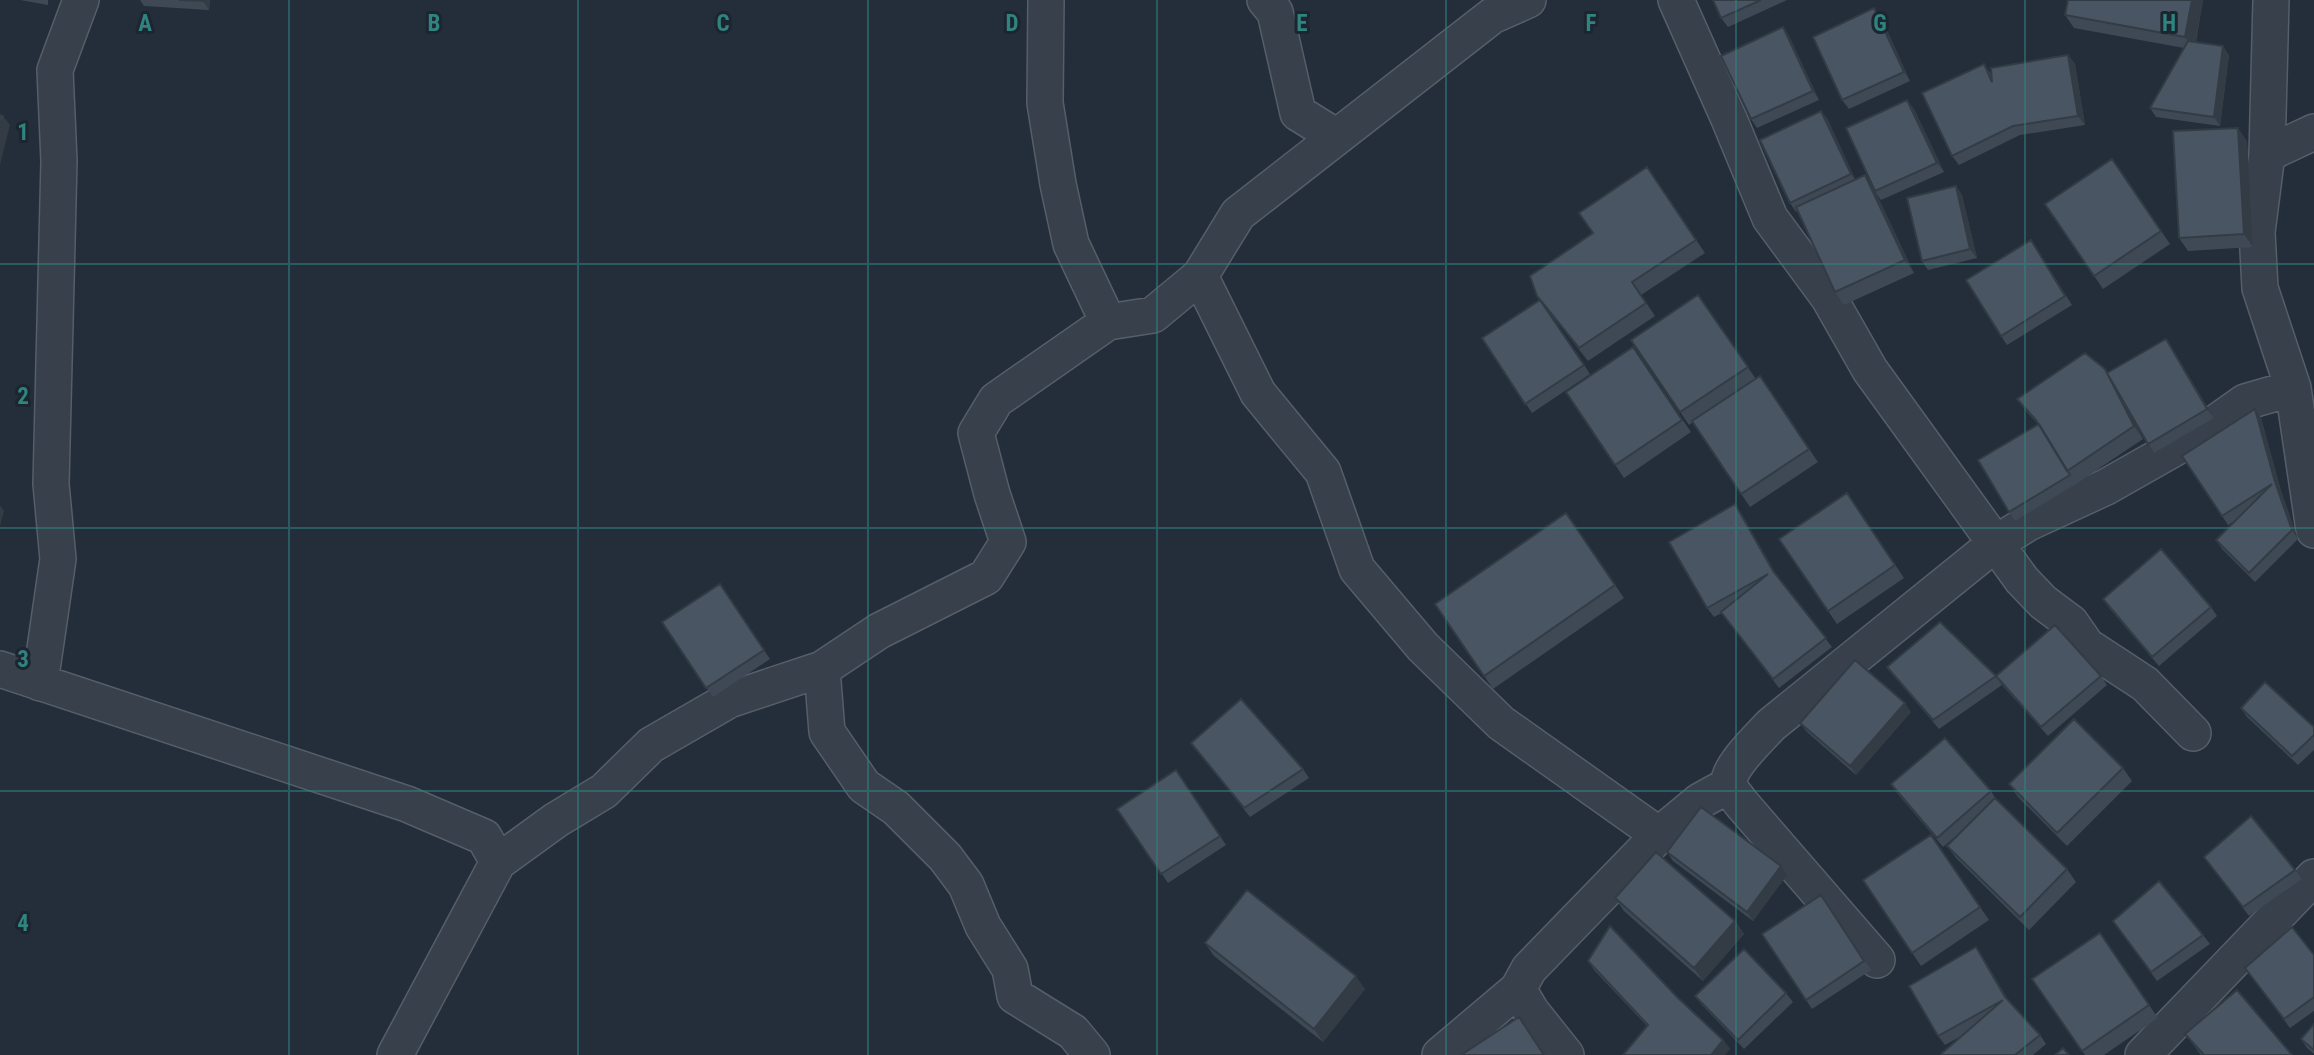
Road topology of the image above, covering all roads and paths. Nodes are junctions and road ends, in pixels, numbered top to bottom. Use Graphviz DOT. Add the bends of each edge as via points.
graph roads {
  1 [pos="81,0"];
  2 [pos="1046,0"];
  3 [pos="1265,0"];
  4 [pos="1676,0"];
  5 [pos="2272,0"];
  6 [pos="1519,2"];
  7 [pos="2314,132"];
  8 [pos="1335,136"];
  9 [pos="2267,153"];
  10 [pos="1200,276"];
  11 [pos="1108,322"];
  12 [pos="2293,388"];
  13 [pos="2314,530"];
  14 [pos="1996,543"];
  15 [pos="0,669"];
  16 [pos="822,669"];
  17 [pos="40,682"];
  18 [pos="2193,733"];
  19 [pos="1729,785"];
  20 [pos="1659,835"];
  21 [pos="498,862"];
  22 [pos="2313,881"];
  23 [pos="1877,960"];
  24 [pos="1518,989"];
  25 [pos="395,1055"];
  26 [pos="1092,1055"];
  27 [pos="1440,1055"];
  28 [pos="1566,1055"];
  29 [pos="2143,1055"];
  1 -- 17 [label="street" via="55,69 59,161 51,484 58,559"];
  2 -- 11 [label="street" via="1045,103 1058,184 1071,244"];
  3 -- 8 [label="street" via="1275,12 1298,113"];
  4 -- 14 [label="street" via="1770,218 1829,299 1870,370"];
  5 -- 9 [label="street"];
  6 -- 8 [label="street" via="1492,16"];
  7 -- 9 [label="street"];
  8 -- 10 [label="street" via="1238,214"];
  9 -- 12 [label="street" via="2257,232 2260,288"];
  10 -- 11 [label="street" via="1153,315"];
  10 -- 20 [label="street" via="1258,393 1323,472 1357,569 1423,647 1501,723"];
  11 -- 16 [label="street" via="996,400 976,433 1008,542 986,577 879,631"];
  12 -- 13 [label="street"];
  12 -- 14 [label="street" via="2245,402 2106,487"];
  14 -- 18 [label="street" via="2022,580 2071,623 2087,646 2146,684"];
  14 -- 19 [label="street" via="1771,725 1729,775"];
  15 -- 17 [label="street"];
  16 -- 21 [label="street" via="729,700 652,745 604,791"];
  16 -- 26 [label="street" via="827,732 864,786 896,808 966,885 983,926 1010,970 1015,996 1073,1032"];
  17 -- 21 [label="street" via="407,804 484,837"];
  19 -- 20 [label="street" via="1700,801"];
  19 -- 23 [label="street"];
  20 -- 24 [label="street" via="1530,969"];
  21 -- 25 [label="street"];
  22 -- 29 [label="street"];
  24 -- 27 [label="street"];
  24 -- 28 [label="street"];
}
